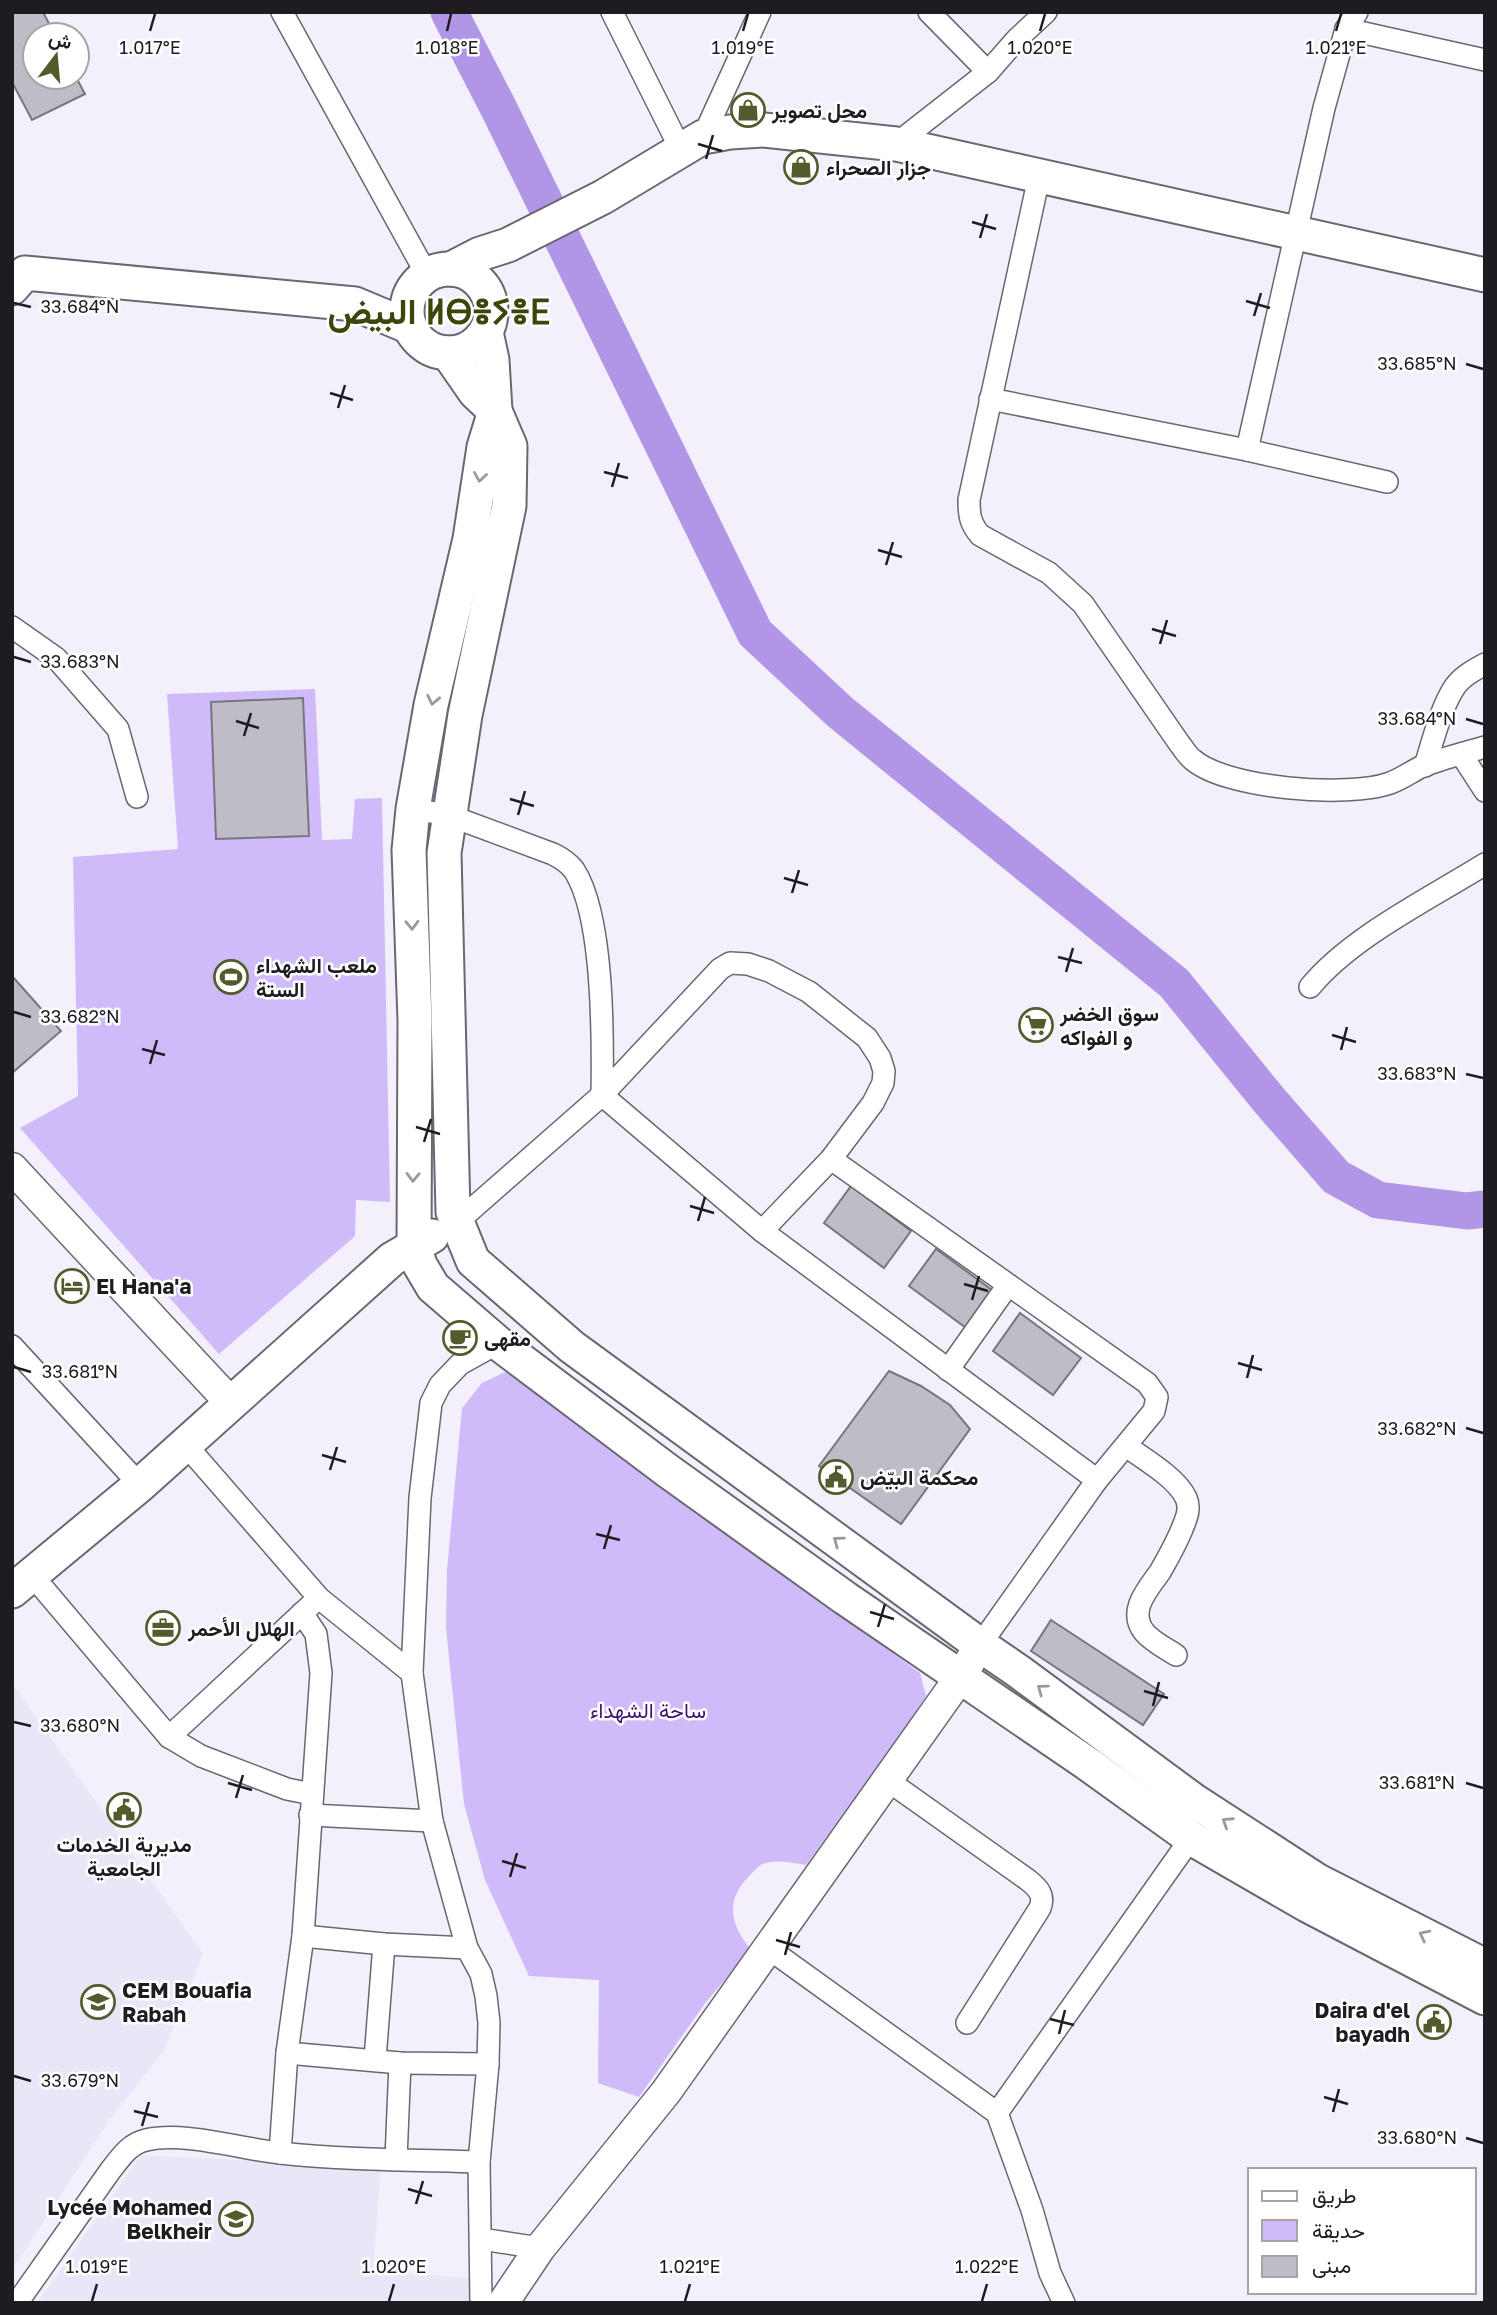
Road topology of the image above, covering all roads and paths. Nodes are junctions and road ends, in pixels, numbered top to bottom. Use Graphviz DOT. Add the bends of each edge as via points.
graph roads {
  1 [pos="282,12"];
  2 [pos="612,12"];
  3 [pos="760,12"];
  4 [pos="929,12"];
  5 [pos="1046,12"];
  6 [pos="1352,20"];
  7 [pos="1485,60"];
  8 [pos="988,72"];
  9 [pos="692,144"];
  10 [pos="896,145"];
  11 [pos="1039,177"];
  12 [pos="1295,234"];
  13 [pos="508,245"];
  14 [pos="1485,275"];
  15 [pos="16,278"];
  16 [pos="430,279"];
  17 [pos="486,292"];
  18 [pos="355,303"];
  19 [pos="410,327"];
  20 [pos="486,332"];
  21 [pos="448,353"];
  22 [pos="990,399"];
  23 [pos="495,411"];
  24 [pos="1247,450"];
  25 [pos="1387,482"];
  26 [pos="12,627"];
  27 [pos="1485,664"];
  28 [pos="1485,747"];
  29 [pos="1461,754"];
  30 [pos="1424,766"];
  31 [pos="1485,791"];
  32 [pos="137,797"];
  33 [pos="413,809"];
  34 [pos="448,815"];
  35 [pos="1485,864"];
  36 [pos="1310,987"];
  37 [pos="601,1095"];
  38 [pos="831,1158"];
  39 [pos="12,1168"];
  40 [pos="456,1223"];
  41 [pos="762,1231"];
  42 [pos="414,1245"];
  43 [pos="1008,1285"];
  44 [pos="498,1343"];
  45 [pos="12,1346"];
  46 [pos="948,1370"];
  47 [pos="230,1402"];
  48 [pos="185,1444"];
  49 [pos="1126,1446"];
  50 [pos="1097,1480"];
  51 [pos="140,1485"];
  52 [pos="873,1567"];
  53 [pos="22,1583"];
  54 [pos="319,1598"];
  55 [pos="845,1598"];
  56 [pos="302,1613"];
  57 [pos="980,1646"];
  58 [pos="1175,1655"];
  59 [pos="412,1673"];
  60 [pos="961,1676"];
  61 [pos="169,1737"];
  62 [pos="887,1780"];
  63 [pos="311,1804"];
  64 [pos="432,1821"];
  65 [pos="1191,1838"];
  66 [pos="303,1936"];
  67 [pos="384,1944"];
  68 [pos="467,1948"];
  69 [pos="768,1948"];
  70 [pos="1485,1966"];
  71 [pos="1485,1998"];
  72 [pos="967,2023"];
  73 [pos="287,2053"];
  74 [pos="375,2059"];
  75 [pos="400,2063"];
  76 [pos="488,2064"];
  77 [pos="997,2113"];
  78 [pos="280,2153"];
  79 [pos="396,2159"];
  80 [pos="479,2162"];
  81 [pos="481,2239"];
  82 [pos="540,2248"];
  83 [pos="17,2303"];
  84 [pos="481,2303"];
  85 [pos="503,2303"];
  86 [pos="1064,2303"];
  1 -- 16 [label="street"];
  2 -- 9 [label="street"];
  3 -- 9 [label="street"];
  4 -- 8 [label="street"];
  5 -- 8 [label="street"];
  6 -- 7 [label="street"];
  6 -- 12 [label="street" via="1324,108"];
  8 -- 10 [label="street"];
  9 -- 10 [label="main road" via="730,132 764,130"];
  9 -- 13 [label="main road" via="603,197"];
  10 -- 11 [label="main road"];
  11 -- 12 [label="main road"];
  11 -- 22 [label="street"];
  12 -- 14 [label="main road"];
  12 -- 24 [label="street"];
  13 -- 16 [label="main road"];
  13 -- 17 [label="main road"];
  15 -- 18 [label="main road"];
  16 -- 17 [label="main road" via="471,276"];
  16 -- 18 [label="main road"];
  16 -- 19 [label="main road" via="407,309"];
  17 -- 20 [label="main road" via="491,309"];
  18 -- 19 [label="main road"];
  19 -- 21 [label="main road" via="429,348"];
  20 -- 21 [label="main road" via="467,349"];
  20 -- 23 [label="main road"];
  21 -- 23 [label="main road" via="475,392"];
  22 -- 24 [label="street"];
  22 -- 30 [label="street" via="969,500 973,526 980,535 1049,573 1083,604 1193,760 1264,785 1301,790 1360,790 1390,783"];
  23 -- 33 [label="main road, one-way" via="484,447 470,539 431,705"];
  23 -- 34 [label="main road" via="510,446 509,506"];
  24 -- 25 [label="street"];
  26 -- 32 [label="street" via="56,658 118,729"];
  27 -- 30 [label="street" via="1455,686"];
  28 -- 29 [label="street"];
  29 -- 30 [label="street"];
  29 -- 31 [label="street"];
  33 -- 34 [label="street"];
  33 -- 42 [label="main road, one-way" via="409,850 415,1021"];
  34 -- 37 [label="street" via="553,854 574,870 588,904 595,942"];
  34 -- 40 [label="main road" via="444,853"];
  35 -- 36 [label="street" via="1372,934"];
  37 -- 38 [label="street" via="720,969 730,963 748,964 809,992 867,1038 880,1058 883,1083"];
  37 -- 40 [label="street"];
  37 -- 41 [label="street"];
  38 -- 41 [label="street"];
  38 -- 43 [label="street"];
  39 -- 47 [label="street"];
  40 -- 42 [label="main road"];
  52 -- 40 [label="main road, one-way" via="572,1347 474,1261"];
  41 -- 46 [label="street"];
  42 -- 44 [label="main road" via="433,1287"];
  42 -- 47 [label="main road" via="392,1259"];
  43 -- 46 [label="street"];
  43 -- 49 [label="street" via="1154,1392 1154,1411"];
  44 -- 55 [label="main road"];
  44 -- 59 [label="street" via="460,1364 430,1403 420,1498"];
  45 -- 51 [label="street"];
  46 -- 50 [label="street"];
  47 -- 48 [label="main road"];
  48 -- 51 [label="main road"];
  48 -- 54 [label="street"];
  49 -- 50 [label="street"];
  49 -- 58 [label="street" via="1178,1485 1188,1503 1179,1536 1144,1593 1137,1618 1150,1639"];
  50 -- 57 [label="street"];
  51 -- 53 [label="main road"];
  52 -- 55 [label="main road"];
  52 -- 57 [label="main road"];
  53 -- 61 [label="street"];
  54 -- 56 [label="street"];
  54 -- 59 [label="street"];
  55 -- 60 [label="main road"];
  56 -- 61 [label="street"];
  56 -- 63 [label="street" via="316,1634 320,1660"];
  57 -- 60 [label="street"];
  70 -- 57 [label="main road, one-way" via="1318,1881 1193,1800"];
  59 -- 64 [label="street"];
  60 -- 62 [label="street"];
  60 -- 65 [label="main road"];
  61 -- 63 [label="street" via="201,1756 287,1789"];
  62 -- 69 [label="street"];
  62 -- 72 [label="street" via="1028,1880 1042,1898"];
  63 -- 64 [label="street"];
  63 -- 66 [label="street"];
  64 -- 68 [label="street"];
  65 -- 71 [label="main road"];
  65 -- 77 [label="street"];
  66 -- 67 [label="street"];
  66 -- 73 [label="street"];
  67 -- 68 [label="street"];
  67 -- 74 [label="street"];
  68 -- 76 [label="street" via="481,1973 486,1996"];
  69 -- 77 [label="street"];
  69 -- 82 [label="street" via="666,2092"];
  73 -- 74 [label="street"];
  73 -- 78 [label="street"];
  74 -- 75 [label="street"];
  75 -- 76 [label="street"];
  75 -- 79 [label="street"];
  76 -- 80 [label="street"];
  77 -- 86 [label="street"];
  78 -- 79 [label="street"];
  78 -- 83 [label="street" via="196,2140 137,2143 110,2171"];
  79 -- 80 [label="street"];
  80 -- 81 [label="street"];
  81 -- 82 [label="street"];
  81 -- 84 [label="street"];
  82 -- 85 [label="street"];
}
